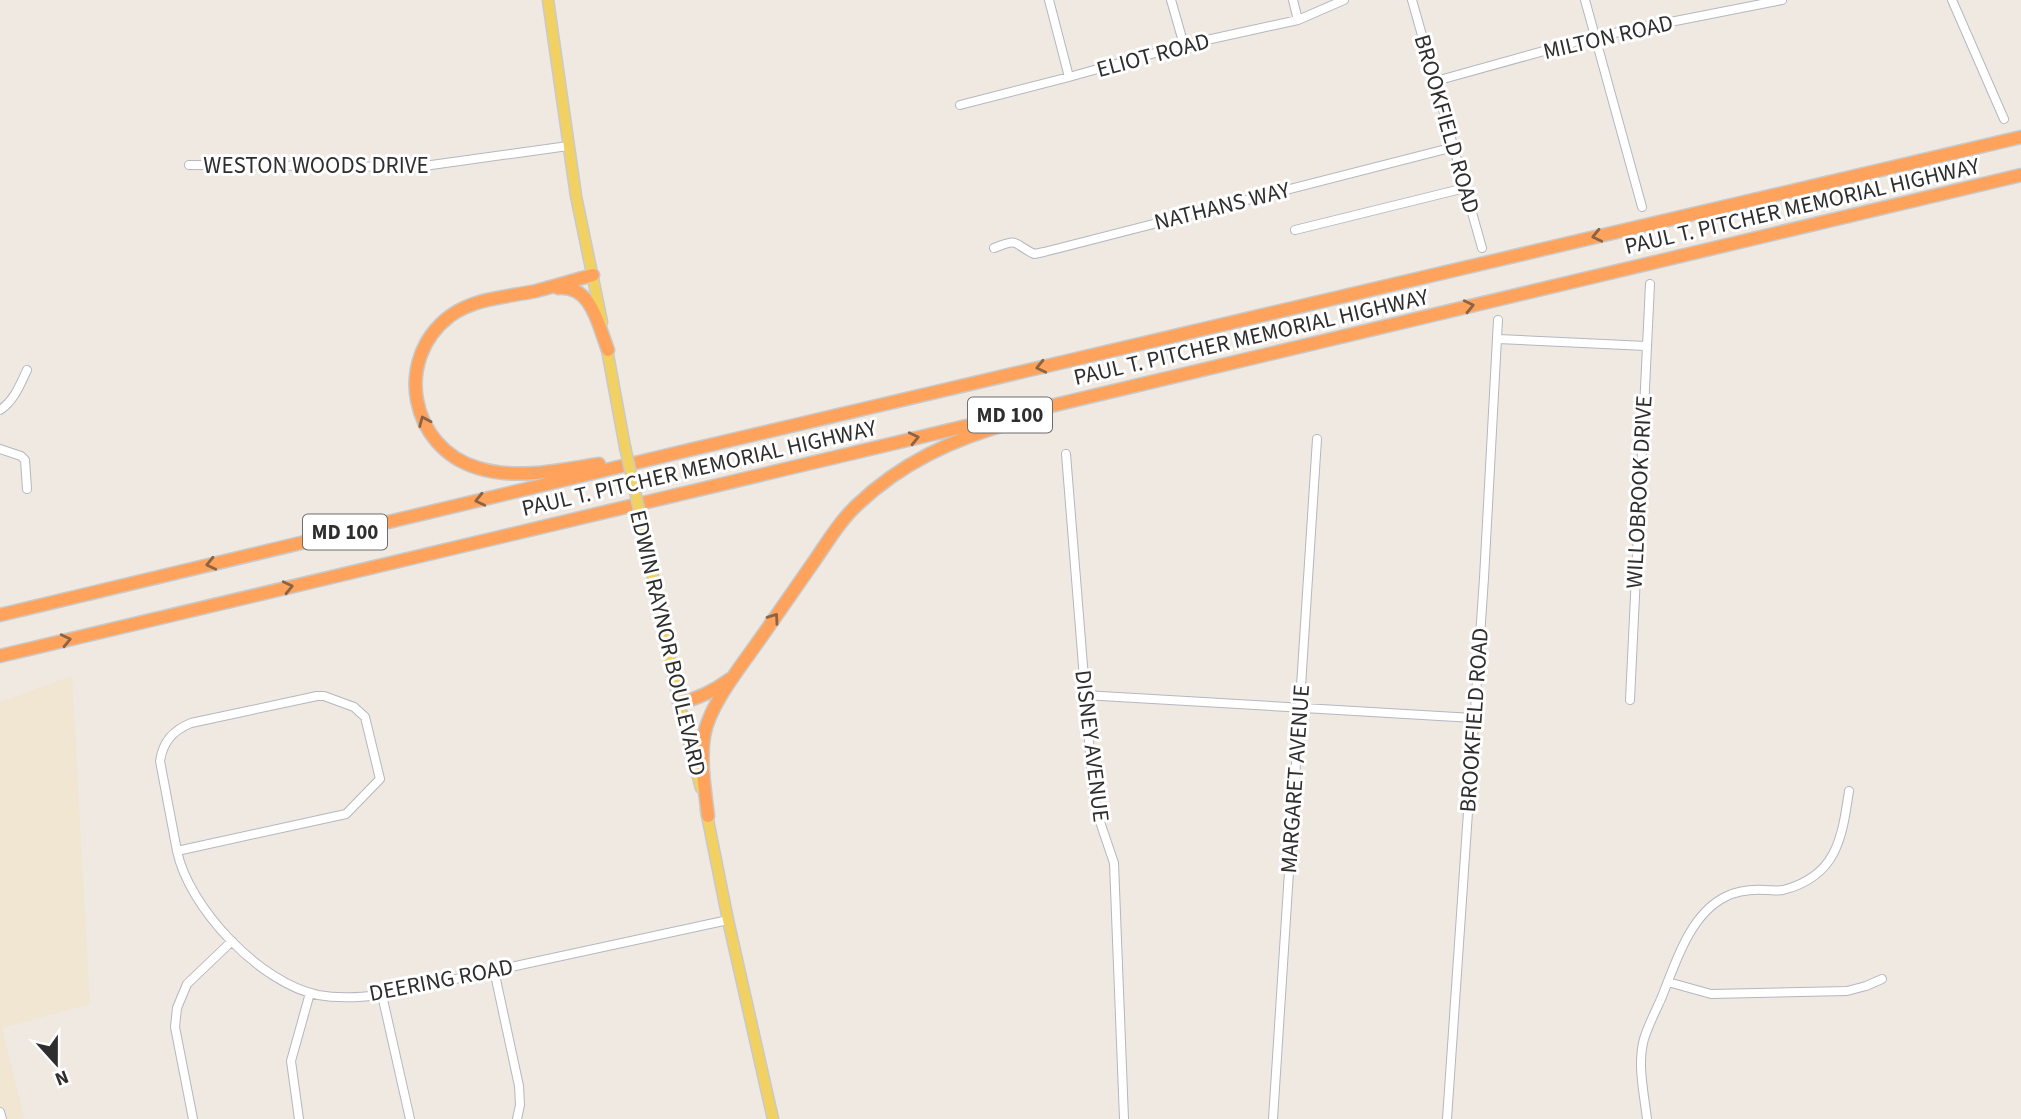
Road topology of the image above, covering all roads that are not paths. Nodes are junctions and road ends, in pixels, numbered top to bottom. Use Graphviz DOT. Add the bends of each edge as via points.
graph roads {
  1 [pos="548,0"];
  2 [pos="1049,0"];
  3 [pos="1171,0"];
  4 [pos="1293,0"];
  5 [pos="1344,0"];
  6 [pos="1412,0"];
  7 [pos="1585,0"];
  8 [pos="1782,0"];
  9 [pos="1952,0"];
  10 [pos="1298,20"];
  11 [pos="1594,37"];
  12 [pos="1184,45"];
  13 [pos="1069,77"];
  14 [pos="1436,81"];
  15 [pos="960,105"];
  16 [pos="2004,119"];
  17 [pos="2021,137"];
  18 [pos="568,146"];
  19 [pos="1454,147"];
  20 [pos="189,166"];
  21 [pos="2021,175"];
  22 [pos="1465,188"];
  23 [pos="1642,207"];
  24 [pos="1295,230"];
  25 [pos="994,248"];
  26 [pos="1482,248"];
  27 [pos="593,275"];
  28 [pos="1650,284"];
  29 [pos="536,291"];
  30 [pos="1498,320"];
  31 [pos="1498,339"];
  32 [pos="1646,346"];
  33 [pos="1295,348"];
  34 [pos="608,350"];
  35 [pos="27,370"];
  36 [pos="0,410"];
  37 [pos="1317,439"];
  38 [pos="0,449"];
  39 [pos="689,450"];
  40 [pos="1066,454"];
  41 [pos="27,489"];
  42 [pos="0,615"];
  43 [pos="0,656"];
  44 [pos="736,675"];
  45 [pos="1084,695"];
  46 [pos="1630,700"];
  47 [pos="679,703"];
  48 [pos="1299,709"];
  49 [pos="1474,718"];
  50 [pos="1849,791"];
  51 [pos="708,816"];
  52 [pos="177,851"];
  53 [pos="728,920"];
  54 [pos="232,941"];
  55 [pos="494,970"];
  56 [pos="1882,979"];
  57 [pos="1668,982"];
  58 [pos="310,993"];
  59 [pos="382,995"];
  60 [pos="0,1112"];
  61 [pos="2,1119"];
  62 [pos="193,1119"];
  63 [pos="299,1119"];
  64 [pos="410,1119"];
  65 [pos="517,1119"];
  66 [pos="772,1119"];
  67 [pos="1124,1119"];
  68 [pos="1273,1119"];
  69 [pos="1447,1119"];
  70 [pos="1647,1119"];
  1 -- 18 [label="main road, EDWIN RAYNOR BOULEVARD"];
  2 -- 13 [label="street"];
  3 -- 12 [label="street"];
  4 -- 10 [label="street"];
  5 -- 10 [label="street, ELIOT ROAD"];
  6 -- 14 [label="street, BROOKFIELD ROAD"];
  7 -- 11 [label="street"];
  8 -- 11 [label="street, MILTON ROAD"];
  9 -- 16 [label="street"];
  10 -- 12 [label="street, ELIOT ROAD"];
  11 -- 14 [label="street, MILTON ROAD"];
  11 -- 23 [label="street"];
  12 -- 13 [label="street, ELIOT ROAD"];
  13 -- 15 [label="street, ELIOT ROAD"];
  14 -- 19 [label="street, BROOKFIELD ROAD"];
  17 -- 39 [label="highway, PAUL T. PITCHER MEMORIAL HIGHWAY / MD 100, one-way"];
  18 -- 20 [label="street, WESTON WOODS DRIVE" via="417,167"];
  18 -- 27 [label="main road, EDWIN RAYNOR BOULEVARD"];
  19 -- 22 [label="street, BROOKFIELD ROAD"];
  19 -- 25 [label="street, NATHANS WAY" via="1044,252 1034,254 1011,241"];
  33 -- 21 [label="highway, PAUL T. PITCHER MEMORIAL HIGHWAY / MD 100, one-way"];
  22 -- 24 [label="street"];
  22 -- 26 [label="street, BROOKFIELD ROAD"];
  27 -- 29 [label="highway"];
  27 -- 34 [label="main road, EDWIN RAYNOR BOULEVARD"];
  28 -- 32 [label="street, WILLOBROOK DRIVE"];
  29 -- 34 [label="highway" via="577,290 590,304"];
  39 -- 29 [label="highway, one-way" via="508,474 461,463 446,453 424,423 416,387 421,357 436,329 477,302"];
  30 -- 31 [label="street, BROOKFIELD ROAD"];
  31 -- 32 [label="street"];
  31 -- 49 [label="street, BROOKFIELD ROAD"];
  32 -- 46 [label="street, WILLOBROOK DRIVE"];
  43 -- 33 [label="highway, PAUL T. PITCHER MEMORIAL HIGHWAY / MD 100, one-way"];
  44 -- 33 [label="highway, one-way" via="855,507 920,458 985,431"];
  34 -- 47 [label="main road, EDWIN RAYNOR BOULEVARD, bridge"];
  35 -- 36 [label="street" via="15,395"];
  37 -- 48 [label="street, MARGARET AVENUE"];
  38 -- 41 [label="street" via="26,460"];
  39 -- 42 [label="highway, PAUL T. PITCHER MEMORIAL HIGHWAY / MD 100, one-way"];
  40 -- 45 [label="street, DISNEY AVENUE"];
  44 -- 47 [label="highway" via="711,692"];
  44 -- 51 [label="highway" via="708,720 704,735"];
  45 -- 48 [label="street"];
  45 -- 67 [label="street, DISNEY AVENUE" via="1097,814 1115,863"];
  47 -- 51 [label="main road, EDWIN RAYNOR BOULEVARD"];
  48 -- 49 [label="street"];
  48 -- 68 [label="street, MARGARET AVENUE"];
  49 -- 69 [label="street, BROOKFIELD ROAD"];
  50 -- 57 [label="street" via="1838,846 1820,870 1781,890 1745,890 1711,906 1687,938"];
  51 -- 53 [label="main road, EDWIN RAYNOR BOULEVARD"];
  52 -- 52 [label="street, DEERING ROAD" via="160,761 163,746 174,732 191,723 317,696 354,707 365,717 380,779 346,814"];
  52 -- 54 [label="street, DEERING ROAD" via="207,911"];
  53 -- 55 [label="street, DEERING ROAD"];
  53 -- 66 [label="main road, EDWIN RAYNOR BOULEVARD"];
  54 -- 58 [label="street, DEERING ROAD" via="279,980"];
  54 -- 62 [label="street" via="187,984 177,1008 175,1027"];
  55 -- 59 [label="street, DEERING ROAD"];
  55 -- 65 [label="street" via="519,1086"];
  56 -- 57 [label="street" via="1847,991 1725,993"];
  57 -- 70 [label="street" via="1644,1039 1641,1066"];
  58 -- 59 [label="street, DEERING ROAD" via="348,998"];
  58 -- 63 [label="street" via="291,1061"];
  59 -- 64 [label="street"];
  60 -- 61 [label="street"];
}
